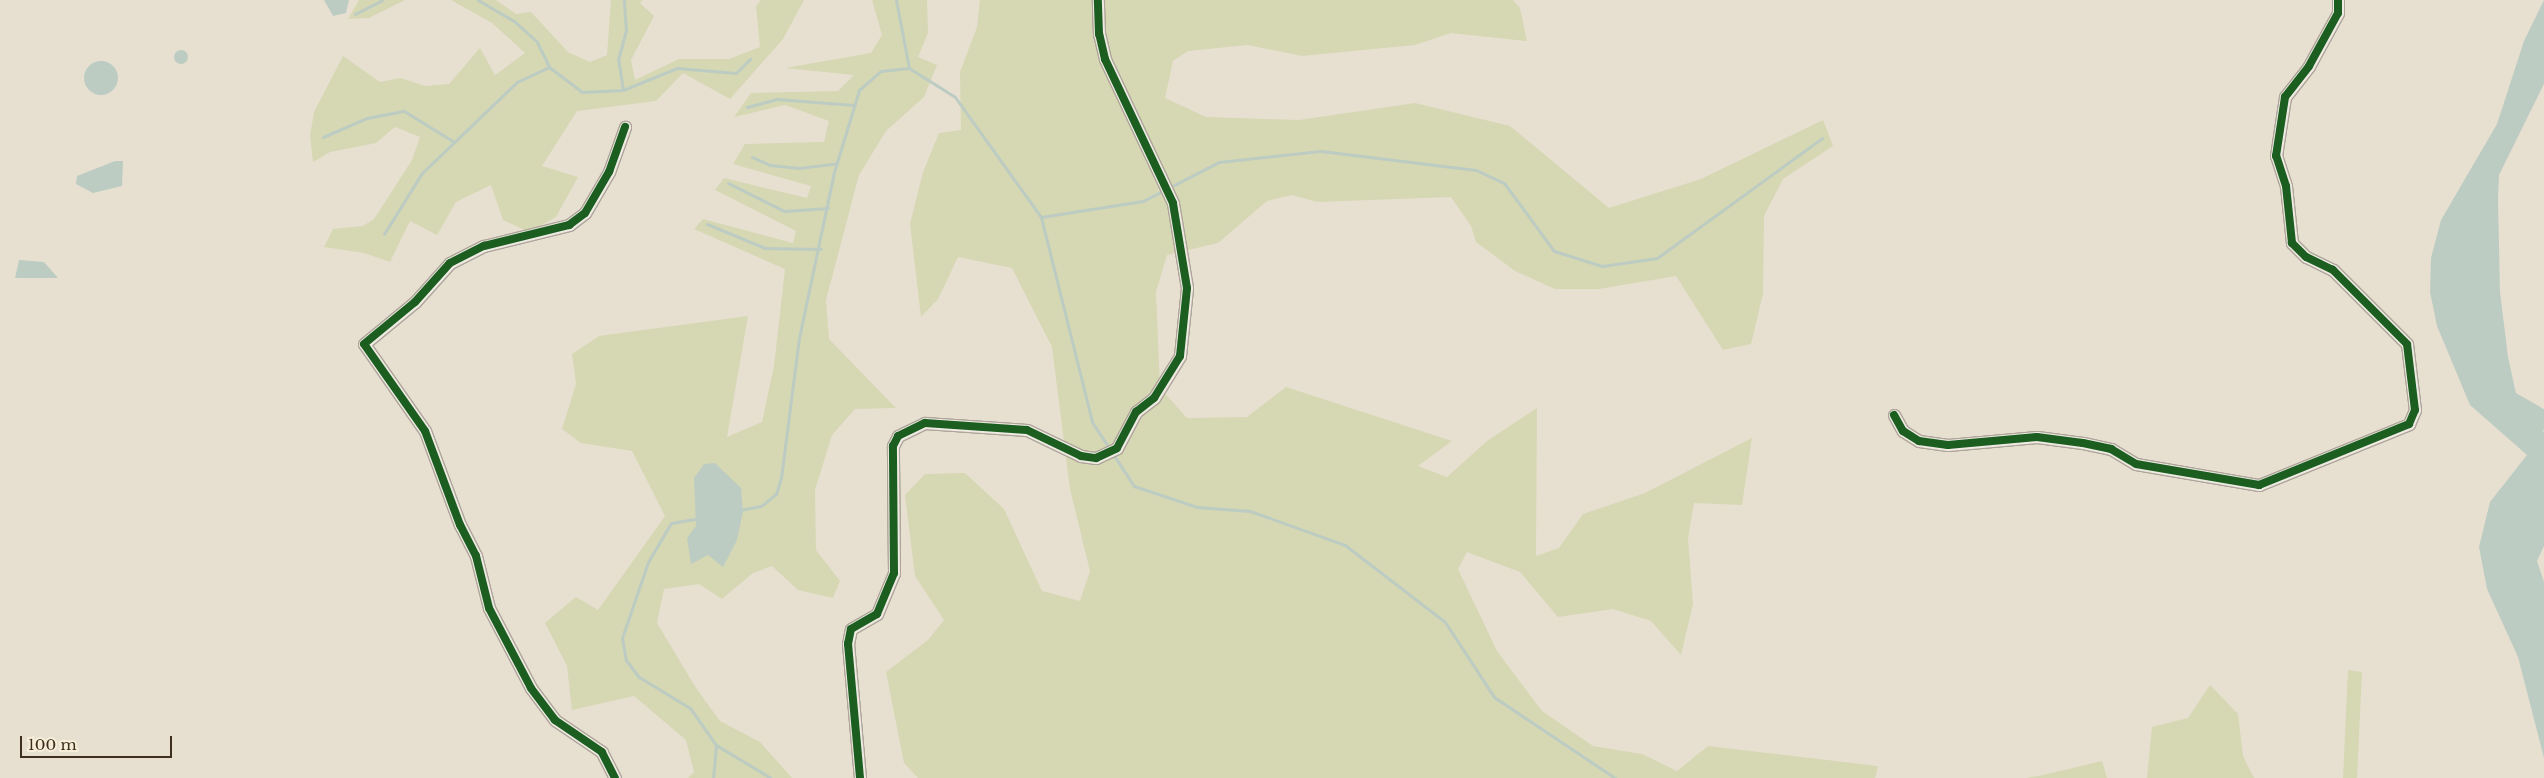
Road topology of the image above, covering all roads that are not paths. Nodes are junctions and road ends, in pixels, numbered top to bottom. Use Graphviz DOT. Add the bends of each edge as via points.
graph roads {
  1 [pos="1098,0"];
  2 [pos="2338,0"];
  3 [pos="625,127"];
  4 [pos="1894,415"];
  5 [pos="615,778"];
  6 [pos="860,778"];
  1 -- 6 [label="street" via="1099,34 1106,59 1173,203 1187,288 1180,356 1160,390 1136,412 1117,448 1096,458 1081,456 1027,430 933,424 916,426 894,442 894,573 877,614 852,629 848,644"];
  2 -- 4 [label="street" via="2338,13 2309,66 2285,97 2276,156 2286,186 2292,243 2306,257 2333,270 2407,344 2415,410 2408,424 2259,485 2136,464 2111,448 2037,437 1956,445 1919,441 1904,430"];
  3 -- 5 [label="street" via="609,172 585,213 561,228 484,246 450,264 415,302 364,344 426,431 460,525 476,556 489,608 531,688 555,720 602,752"];
}
